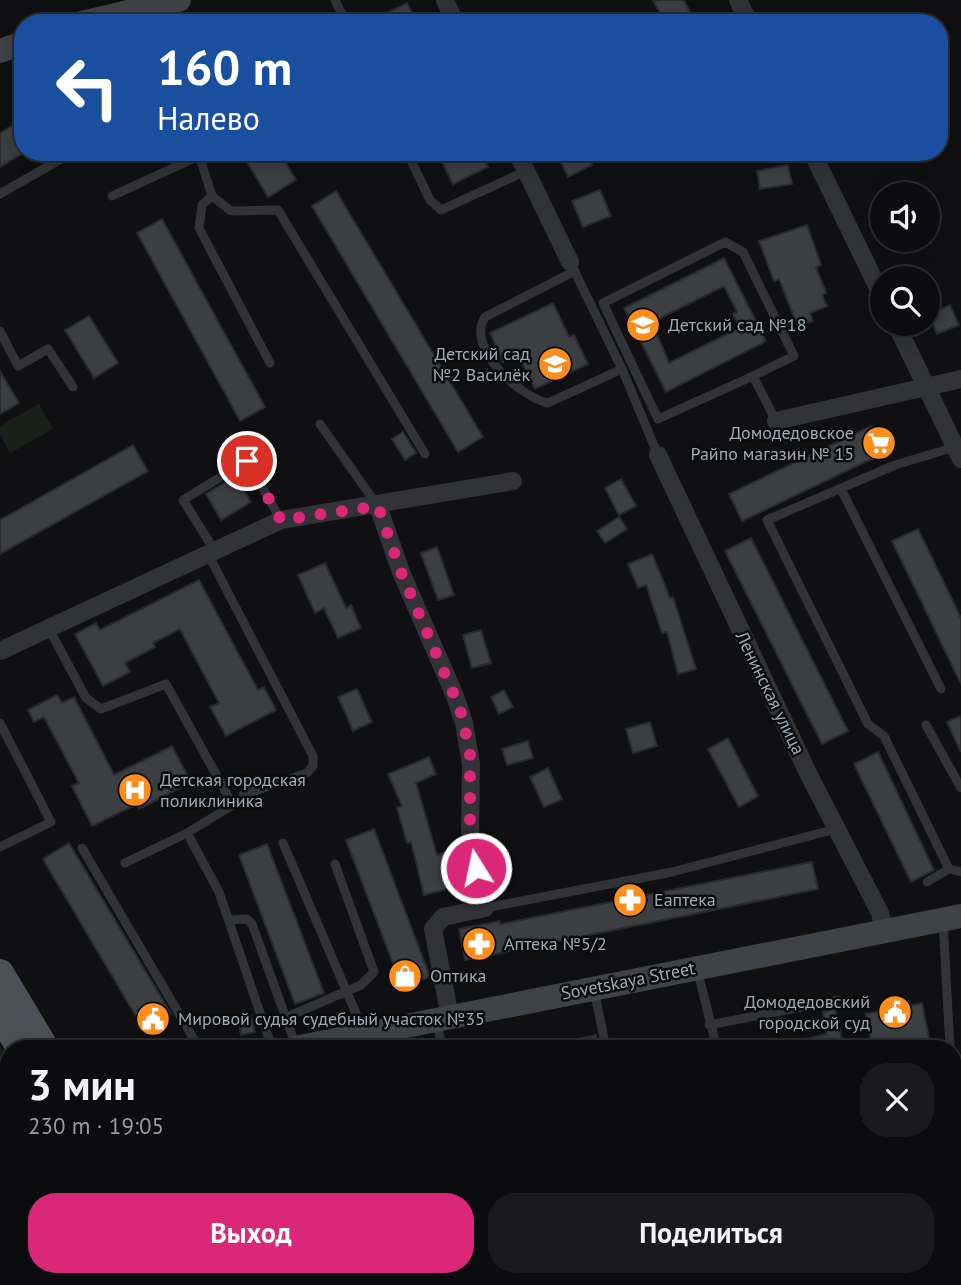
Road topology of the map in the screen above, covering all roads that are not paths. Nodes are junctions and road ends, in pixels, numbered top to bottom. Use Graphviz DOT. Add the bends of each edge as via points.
graph roads {
  1 [pos="179,0"];
  2 [pos="127,10"];
  3 [pos="57,161"];
  4 [pos="184,161"];
  5 [pos="200,161"];
  6 [pos="411,161"];
  7 [pos="521,161"];
  8 [pos="816,161"];
  9 [pos="526,171"];
  10 [pos="0,194"];
  11 [pos="112,196"];
  12 [pos="212,196"];
  13 [pos="573,267"];
  14 [pos="870,271"];
  15 [pos="0,331"];
  16 [pos="902,336"];
  17 [pos="270,363"];
  18 [pos="622,369"];
  19 [pos="753,376"];
  20 [pos="961,379"];
  21 [pos="926,386"];
  22 [pos="73,387"];
  23 [pos="776,421"];
  24 [pos="320,425"];
  25 [pos="958,453"];
  26 [pos="425,454"];
  27 [pos="657,455"];
  28 [pos="513,481"];
  29 [pos="841,489"];
  30 [pos="378,506"];
  31 [pos="281,520"];
  32 [pos="212,554"];
  33 [pos="49,629"];
  34 [pos="0,651"];
  35 [pos="941,689"];
  36 [pos="0,723"];
  37 [pos="926,725"];
  38 [pos="961,788"];
  39 [pos="243,795"];
  40 [pos="836,829"];
  41 [pos="187,833"];
  42 [pos="283,843"];
  43 [pos="0,847"];
  44 [pos="82,848"];
  45 [pos="125,863"];
  46 [pos="335,864"];
  47 [pos="949,869"];
  48 [pos="961,872"];
  49 [pos="927,882"];
  50 [pos="485,908"];
  51 [pos="952,918"];
  52 [pos="229,920"];
  53 [pos="884,930"];
  54 [pos="696,968"];
  55 [pos="0,973"];
  56 [pos="594,988"];
  57 [pos="347,991"];
  58 [pos="838,1000"];
  59 [pos="0,1014"];
  60 [pos="287,1017"];
  61 [pos="443,1018"];
  62 [pos="709,1025"];
  63 [pos="365,1034"];
  64 [pos="15,1040"];
  65 [pos="40,1040"];
  66 [pos="194,1040"];
  67 [pos="269,1040"];
  68 [pos="294,1040"];
  69 [pos="335,1040"];
  70 [pos="442,1040"];
  71 [pos="604,1040"];
  72 [pos="714,1040"];
  73 [pos="950,1040"];
  1 -- 2 [label="main road"];
  3 -- 10 [label="lane"];
  4 -- 11 [label="lane"];
  5 -- 12 [label="lane"];
  6 -- 9 [label="lane" via="430,200 441,209"];
  7 -- 9 [label="street"];
  8 -- 14 [label="street"];
  9 -- 13 [label="street"];
  12 -- 17 [label="lane" via="202,205 199,228"];
  12 -- 26 [label="lane" via="231,211 278,210"];
  13 -- 18 [label="lane"];
  13 -- 18 [label="lane" via="485,317 480,333 495,366 505,378 548,403"];
  15 -- 22 [label="lane" via="18,366 48,349"];
  16 -- 21 [label="street"];
  18 -- 27 [label="lane"];
  19 -- 19 [label="lane" via="658,419 603,303 725,243 743,252 794,356"];
  19 -- 23 [label="lane"];
  20 -- 21 [label="street"];
  21 -- 23 [label="street"];
  21 -- 25 [label="street"];
  24 -- 30 [label="lane"];
  25 -- 29 [label="lane" via="895,465"];
  27 -- 40 [label="street, Ленинская улица"];
  28 -- 30 [label="street"];
  29 -- 35 [label="lane"];
  29 -- 47 [label="lane" via="767,520 868,724 884,736"];
  30 -- 31 [label="street"];
  30 -- 50 [label="street" via="464,723 471,764 470,838"];
  31 -- 32 [label="street"];
  31 -- 32 [label="lane" via="247,461 184,500"];
  32 -- 33 [label="street"];
  32 -- 39 [label="lane" via="313,756 307,774"];
  33 -- 34 [label="street"];
  33 -- 41 [label="lane" via="86,698 101,709 166,684 233,805"];
  36 -- 43 [label="lane" via="51,822"];
  37 -- 38 [label="lane"];
  40 -- 50 [label="lane" via="672,873"];
  40 -- 53 [label="street, Ленинская улица" via="880,913"];
  41 -- 45 [label="lane"];
  41 -- 52 [label="lane" via="211,874"];
  42 -- 57 [label="lane"];
  44 -- 66 [label="lane"];
  46 -- 57 [label="lane" via="374,968 369,980"];
  47 -- 48 [label="lane"];
  47 -- 49 [label="lane"];
  50 -- 61 [label="street" via="443,917 433,929"];
  51 -- 53 [label="main road, Sovetskaya Street"];
  51 -- 73 [label="lane"];
  52 -- 60 [label="lane" via="251,921"];
  52 -- 67 [label="lane"];
  53 -- 54 [label="main road, Sovetskaya Street"];
  54 -- 56 [label="main road, Sovetskaya Street"];
  54 -- 62 [label="lane"];
  55 -- 65 [label="main road"];
  56 -- 61 [label="main road, Sovetskaya Street"];
  56 -- 71 [label="lane"];
  57 -- 60 [label="lane"];
  57 -- 63 [label="lane"];
  58 -- 62 [label="lane"];
  59 -- 64 [label="main road"];
  60 -- 68 [label="lane"];
  61 -- 63 [label="main road, Sovetskaya Street"];
  61 -- 70 [label="lane"];
  62 -- 72 [label="lane"];
  63 -- 69 [label="main road, Sovetskaya Street"];
}
